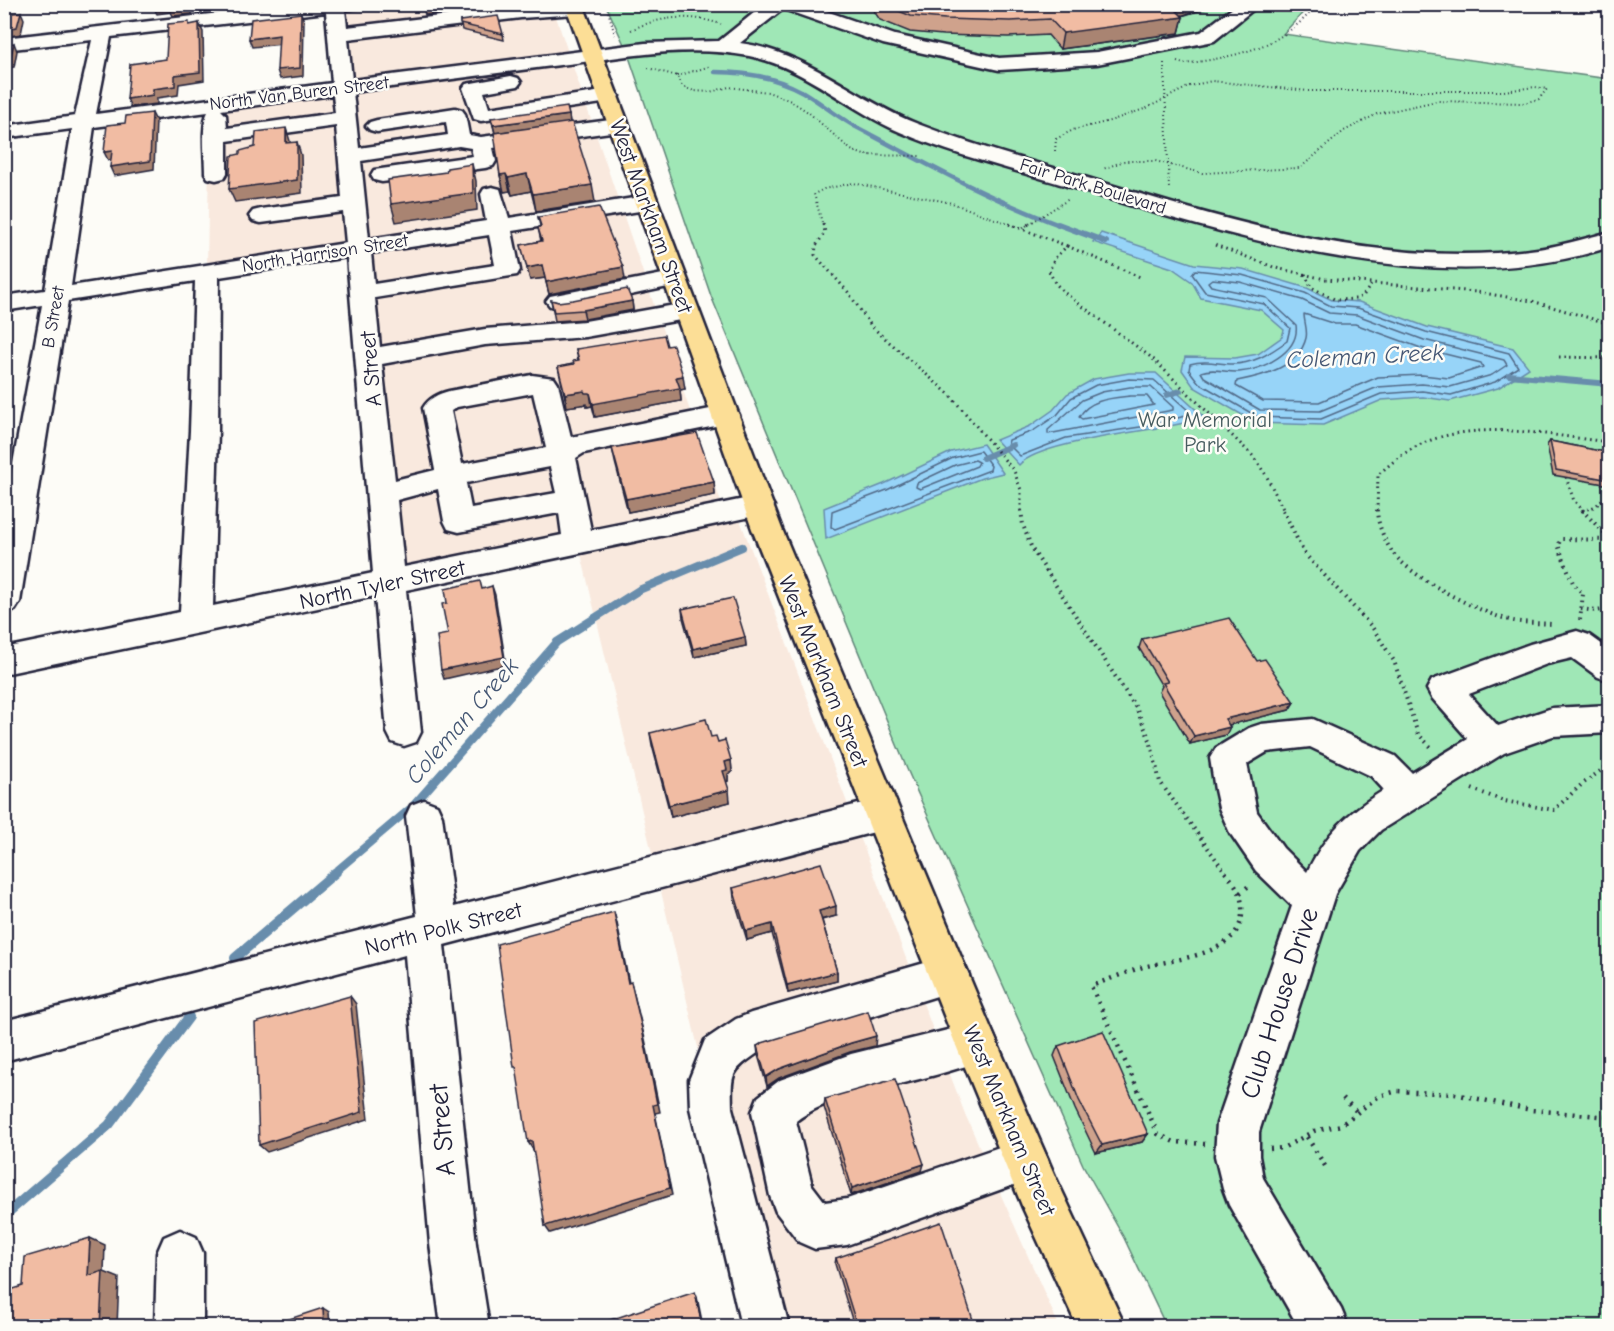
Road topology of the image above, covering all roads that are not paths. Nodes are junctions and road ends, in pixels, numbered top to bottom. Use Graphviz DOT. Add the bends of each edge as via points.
graph roads {
  1 [pos="777,4"];
  2 [pos="787,4"];
  3 [pos="851,4"];
  4 [pos="1251,4"];
  5 [pos="343,5"];
  6 [pos="575,6"];
  7 [pos="413,7"];
  8 [pos="530,8"];
  9 [pos="226,11"];
  10 [pos="395,27"];
  11 [pos="102,33"];
  12 [pos="338,34"];
  13 [pos="872,34"];
  14 [pos="4,44"];
  15 [pos="724,47"];
  16 [pos="596,64"];
  17 [pos="479,82"];
  18 [pos="451,95"];
  19 [pos="609,96"];
  20 [pos="216,104"];
  21 [pos="351,105"];
  22 [pos="85,122"];
  23 [pos="618,124"];
  24 [pos="377,126"];
  25 [pos="4,132"];
  26 [pos="215,136"];
  27 [pos="459,140"];
  28 [pos="483,152"];
  29 [pos="350,156"];
  30 [pos="216,173"];
  31 [pos="382,175"];
  32 [pos="355,203"];
  33 [pos="646,203"];
  34 [pos="261,216"];
  35 [pos="499,226"];
  36 [pos="1610,239"];
  37 [pos="359,248"];
  38 [pos="207,272"];
  39 [pos="674,279"];
  40 [pos="363,293"];
  41 [pos="57,296"];
  42 [pos="559,301"];
  43 [pos="4,304"];
  44 [pos="686,311"];
  45 [pos="369,356"];
  46 [pos="724,415"];
  47 [pos="561,455"];
  48 [pos="452,476"];
  49 [pos="382,494"];
  50 [pos="572,501"];
  51 [pos="759,506"];
  52 [pos="578,544"];
  53 [pos="390,582"];
  54 [pos="4,602"];
  55 [pos="196,622"];
  56 [pos="4,661"];
  57 [pos="1610,668"];
  58 [pos="1610,719"];
  59 [pos="404,732"];
  60 [pos="1492,743"];
  61 [pos="1409,793"];
  62 [pos="882,814"];
  63 [pos="424,816"];
  64 [pos="1313,900"];
  65 [pos="431,931"];
  66 [pos="949,975"];
  67 [pos="4,1041"];
  68 [pos="976,1042"];
  69 [pos="1026,1160"];
  70 [pos="180,1253"];
  71 [pos="179,1326"];
  72 [pos="465,1326"];
  73 [pos="765,1326"];
  74 [pos="1101,1326"];
  75 [pos="1324,1326"];
  1 -- 15 [label="street"];
  2 -- 13 [label="street"];
  3 -- 13 [label="street"];
  4 -- 13 [label="street" via="1207,37 1097,58 999,64"];
  5 -- 9 [label="street"];
  5 -- 12 [label="street, A Street"];
  6 -- 8 [label="street"];
  6 -- 16 [label="main road, West Markham Street"];
  7 -- 10 [label="street" via="403,8 397,14"];
  8 -- 10 [label="street"];
  9 -- 11 [label="street"];
  10 -- 12 [label="street"];
  11 -- 14 [label="street"];
  11 -- 22 [label="street, B Street"];
  12 -- 21 [label="street, A Street"];
  15 -- 16 [label="street, Fair Park Boulevard" via="671,46"];
  15 -- 36 [label="street, Fair Park Boulevard" via="781,58 906,128 1284,241 1385,257 1499,262 1563,254"];
  16 -- 17 [label="street, Fair Park Boulevard" via="565,75"];
  16 -- 19 [label="main road, West Markham Street"];
  17 -- 18 [label="street"];
  17 -- 19 [label="street" via="481,115"];
  17 -- 21 [label="street, North Van Buren Street"];
  19 -- 23 [label="main road, West Markham Street"];
  20 -- 21 [label="street, North Van Buren Street"];
  20 -- 22 [label="street, North Van Buren Street"];
  20 -- 26 [label="street"];
  21 -- 26 [label="street"];
  21 -- 29 [label="street, A Street"];
  22 -- 25 [label="street, North Van Buren Street"];
  22 -- 41 [label="street, B Street"];
  23 -- 28 [label="street"];
  23 -- 33 [label="main road, West Markham Street"];
  24 -- 27 [label="street" via="455,114"];
  26 -- 30 [label="street"];
  27 -- 28 [label="street"];
  27 -- 29 [label="street"];
  28 -- 31 [label="street"];
  28 -- 35 [label="street"];
  29 -- 32 [label="street, A Street"];
  32 -- 34 [label="street"];
  32 -- 37 [label="street, A Street"];
  33 -- 35 [label="street, North Harrison Street"];
  33 -- 39 [label="main road, West Markham Street"];
  35 -- 37 [label="street, North Harrison Street"];
  35 -- 40 [label="street" via="506,261"];
  37 -- 38 [label="street, North Harrison Street"];
  37 -- 40 [label="street, A Street"];
  38 -- 41 [label="street, North Harrison Street"];
  38 -- 55 [label="street"];
  39 -- 42 [label="street"];
  39 -- 44 [label="main road, West Markham Street"];
  40 -- 45 [label="street, A Street"];
  41 -- 43 [label="street, North Harrison Street"];
  41 -- 54 [label="street, B Street"];
  44 -- 45 [label="street" via="585,329 485,337"];
  44 -- 46 [label="main road, West Markham Street"];
  45 -- 49 [label="street, A Street"];
  46 -- 47 [label="street" via="576,445"];
  46 -- 51 [label="main road, West Markham Street"];
  47 -- 48 [label="street"];
  47 -- 48 [label="street" via="545,384 532,384 449,400 437,408"];
  47 -- 50 [label="street"];
  48 -- 49 [label="street"];
  48 -- 50 [label="street" via="459,521"];
  49 -- 53 [label="street, A Street"];
  50 -- 52 [label="street"];
  51 -- 52 [label="street, North Tyler Street"];
  51 -- 62 [label="main road, West Markham Street"];
  52 -- 53 [label="street, North Tyler Street"];
  53 -- 55 [label="street, North Tyler Street"];
  53 -- 59 [label="street, A Street"];
  55 -- 56 [label="street, North Tyler Street"];
  57 -- 60 [label="street" via="1576,644 1444,689"];
  58 -- 60 [label="street, Club House Drive" via="1552,722"];
  60 -- 61 [label="street, Club House Drive"];
  61 -- 64 [label="street, Club House Drive" via="1368,819 1347,840"];
  61 -- 64 [label="street" via="1383,766 1313,733 1261,738 1228,758 1237,808 1248,831 1285,878"];
  62 -- 65 [label="street, North Polk Street"];
  62 -- 66 [label="main road, West Markham Street"];
  63 -- 65 [label="street, A Street"];
  64 -- 75 [label="street, Club House Drive" via="1243,1112 1236,1146 1245,1189"];
  65 -- 67 [label="street, North Polk Street"];
  65 -- 72 [label="street, A Street" via="453,1244"];
  66 -- 68 [label="main road, West Markham Street"];
  66 -- 73 [label="street" via="751,1033 720,1055 710,1080 711,1108"];
  68 -- 69 [label="main road, West Markham Street"];
  68 -- 69 [label="street" via="851,1075 795,1095 773,1112 792,1196 815,1226 847,1222"];
  69 -- 74 [label="main road, West Markham Street"];
  70 -- 71 [label="street"];
}
